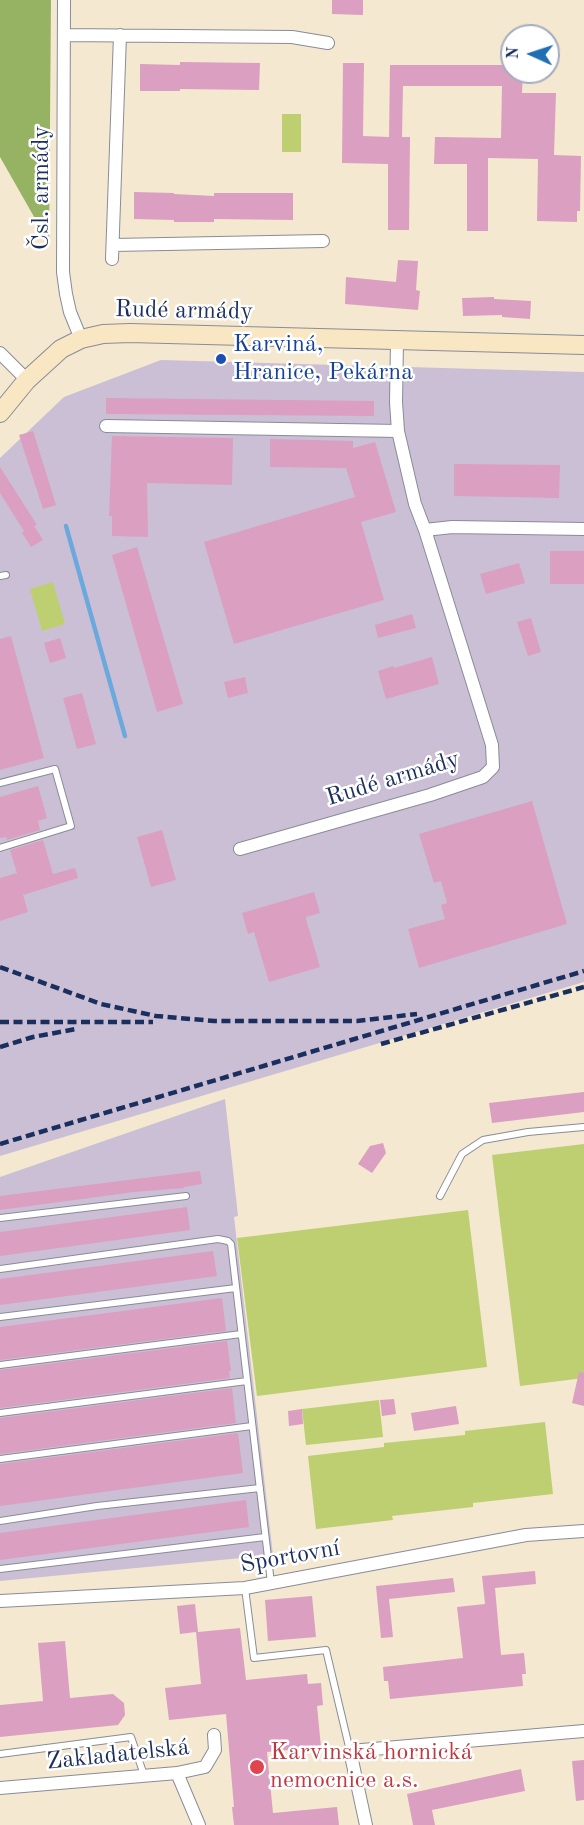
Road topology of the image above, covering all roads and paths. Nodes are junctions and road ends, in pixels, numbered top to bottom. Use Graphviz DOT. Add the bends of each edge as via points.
graph roads {
  1 [pos="63,0"];
  2 [pos="64,35"];
  3 [pos="120,35"];
  4 [pos="328,43"];
  5 [pos="323,241"];
  6 [pos="113,245"];
  7 [pos="111,259"];
  8 [pos="81,339"];
  9 [pos="397,341"];
  10 [pos="584,345"];
  11 [pos="0,353"];
  12 [pos="27,380"];
  13 [pos="0,413"];
  14 [pos="106,426"];
  15 [pos="398,432"];
  16 [pos="584,528"];
  17 [pos="425,530"];
  18 [pos="0,783"];
  19 [pos="0,848"];
  20 [pos="240,849"];
  21 [pos="584,1127"];
  22 [pos="186,1196"];
  23 [pos="441,1196"];
  24 [pos="0,1218"];
  25 [pos="0,1269"];
  26 [pos="236,1288"];
  27 [pos="0,1317"];
  28 [pos="241,1334"];
  29 [pos="0,1365"];
  30 [pos="247,1381"];
  31 [pos="0,1413"];
  32 [pos="252,1426"];
  33 [pos="0,1459"];
  34 [pos="260,1488"];
  35 [pos="0,1521"];
  36 [pos="584,1531"];
  37 [pos="265,1537"];
  38 [pos="0,1569"];
  39 [pos="271,1583"];
  40 [pos="245,1588"];
  41 [pos="0,1601"];
  42 [pos="584,1731"];
  43 [pos="214,1735"];
  44 [pos="350,1751"];
  45 [pos="0,1754"];
  46 [pos="177,1773"];
  47 [pos="144,1776"];
  48 [pos="0,1788"];
  49 [pos="199,1825"];
  50 [pos="366,1825"];
  1 -- 2 [label="street, Čsl. armády"];
  2 -- 3 [label="street"];
  2 -- 8 [label="street, Čsl. armády" via="63,272 70,312"];
  3 -- 4 [label="street" via="292,37"];
  3 -- 6 [label="street"];
  5 -- 6 [label="street"];
  6 -- 7 [label="street"];
  8 -- 9 [label="main road, Rudé armády" via="130,333"];
  8 -- 12 [label="main road, Rudé armády" via="61,349"];
  9 -- 10 [label="main road, Rudé armády"];
  9 -- 15 [label="street, Rudé armády"];
  11 -- 12 [label="street"];
  12 -- 13 [label="main road, Rudé armády"];
  14 -- 15 [label="street"];
  15 -- 17 [label="street, Rudé armády"];
  16 -- 17 [label="street"];
  17 -- 20 [label="street, Rudé armády" via="492,745 493,767 483,777 430,795"];
  18 -- 19 [label="lane" via="55,768 71,826"];
  21 -- 23 [label="lane" via="483,1140 462,1154"];
  22 -- 24 [label="lane"];
  25 -- 26 [label="lane" via="224,1239 231,1244"];
  26 -- 27 [label="lane"];
  26 -- 28 [label="lane"];
  28 -- 29 [label="lane"];
  28 -- 30 [label="lane"];
  30 -- 31 [label="lane"];
  30 -- 32 [label="lane"];
  32 -- 33 [label="lane"];
  32 -- 34 [label="lane"];
  34 -- 35 [label="lane"];
  34 -- 37 [label="lane"];
  36 -- 39 [label="street, Sportovní" via="526,1535"];
  37 -- 38 [label="lane"];
  37 -- 39 [label="lane"];
  39 -- 40 [label="street, Sportovní"];
  40 -- 41 [label="street, Sportovní"];
  40 -- 44 [label="lane" via="254,1658 326,1650"];
  42 -- 44 [label="street"];
  43 -- 46 [label="street, Zakladatelská" via="215,1750 205,1767"];
  44 -- 50 [label="street"];
  45 -- 47 [label="lane" via="131,1737"];
  46 -- 47 [label="street, Zakladatelská"];
  46 -- 49 [label="street"];
  47 -- 48 [label="street, Zakladatelská"];
}
